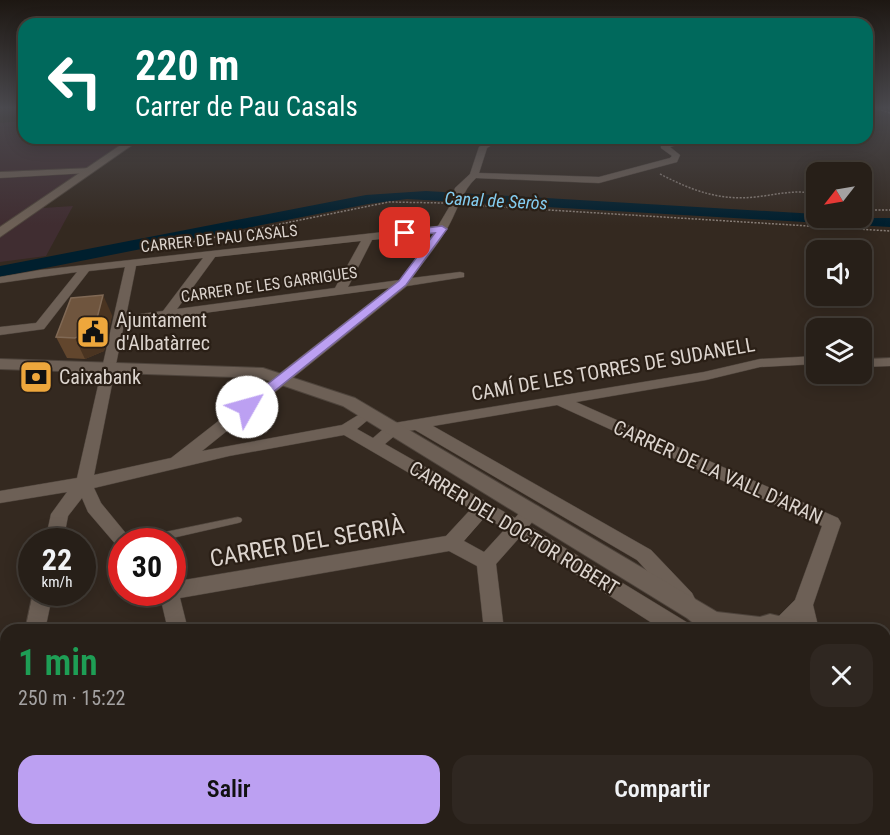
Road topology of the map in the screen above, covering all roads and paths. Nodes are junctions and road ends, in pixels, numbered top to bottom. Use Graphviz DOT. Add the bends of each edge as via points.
graph roads {
  1 [pos="121,148"];
  2 [pos="483,148"];
  3 [pos="667,148"];
  4 [pos="644,169"];
  5 [pos="88,170"];
  6 [pos="0,175"];
  7 [pos="474,175"];
  8 [pos="806,193"];
  9 [pos="458,198"];
  10 [pos="872,210"];
  11 [pos="890,210"];
  12 [pos="442,229"];
  13 [pos="890,231"];
  14 [pos="0,233"];
  15 [pos="368,238"];
  16 [pos="149,250"];
  17 [pos="210,256"];
  18 [pos="131,264"];
  19 [pos="85,269"];
  20 [pos="460,275"];
  21 [pos="0,280"];
  22 [pos="403,283"];
  23 [pos="340,290"];
  24 [pos="167,314"];
  25 [pos="118,321"];
  26 [pos="0,332"];
  27 [pos="806,360"];
  28 [pos="890,362"];
  29 [pos="872,363"];
  30 [pos="0,364"];
  31 [pos="108,366"];
  32 [pos="282,379"];
  33 [pos="558,400"];
  34 [pos="368,414"];
  35 [pos="417,423"];
  36 [pos="394,428"];
  37 [pos="346,429"];
  38 [pos="375,445"];
  39 [pos="177,463"];
  40 [pos="84,483"];
  41 [pos="519,494"];
  42 [pos="1,498"];
  43 [pos="483,508"];
  44 [pos="532,511"];
  45 [pos="499,517"];
  46 [pos="238,520"];
  47 [pos="57,528"];
  48 [pos="112,528"];
  49 [pos="518,528"];
  50 [pos="186,531"];
  51 [pos="451,543"];
  52 [pos="486,562"];
  53 [pos="186,589"];
  54 [pos="803,605"];
  55 [pos="40,606"];
  56 [pos="174,606"];
  57 [pos="710,621"];
  58 [pos="36,624"];
  59 [pos="177,624"];
  60 [pos="493,624"];
  61 [pos="671,624"];
  62 [pos="728,624"];
  63 [pos="791,624"];
  64 [pos="808,624"];
  1 -- 5 [label="street"];
  2 -- 7 [label="street"];
  3 -- 4 [label="street" via="676,155 674,160"];
  4 -- 7 [label="street" via="599,180"];
  4 -- 8 [label="path" via="706,196 746,198"];
  5 -- 6 [label="street"];
  5 -- 14 [label="street"];
  7 -- 9 [label="street"];
  9 -- 12 [label="street"];
  9 -- 13 [label="path"];
  9 -- 16 [label="path" via="389,202"];
  10 -- 11 [label="path"];
  12 -- 15 [label="street, CARRER DE PAU CASALS"];
  12 -- 22 [label="street"];
  15 -- 17 [label="street, CARRER DE PAU CASALS"];
  15 -- 23 [label="street"];
  17 -- 18 [label="street, CARRER DE PAU CASALS"];
  17 -- 24 [label="street"];
  18 -- 19 [label="street, CARRER DE PAU CASALS"];
  18 -- 25 [label="street"];
  19 -- 21 [label="street, CARRER DE PAU CASALS"];
  19 -- 26 [label="street" via="40,326"];
  20 -- 22 [label="street, CARRER DE LES GARRIGUES"];
  22 -- 23 [label="street, CARRER DE LES GARRIGUES"];
  22 -- 32 [label="street"];
  23 -- 24 [label="street, CARRER DE LES GARRIGUES"];
  24 -- 25 [label="street, CARRER DE LES GARRIGUES"];
  25 -- 31 [label="street"];
  27 -- 33 [label="street, CAMÍ DE LES TORRES DE SUDANELL" via="754,364 706,376"];
  28 -- 29 [label="street"];
  30 -- 31 [label="street, CARRER DEL DOCTOR ROBERT"];
  31 -- 32 [label="street, CARRER DEL DOCTOR ROBERT" via="263,373"];
  31 -- 40 [label="street"];
  32 -- 34 [label="street, CARRER DEL DOCTOR ROBERT" via="349,402"];
  32 -- 39 [label="street"];
  33 -- 35 [label="street, CAMÍ DE LES TORRES DE SUDANELL"];
  33 -- 54 [label="street, CARRER DE LA VALL D'ARAN" via="832,523"];
  34 -- 36 [label="street, CARRER DEL DOCTOR ROBERT"];
  34 -- 37 [label="street"];
  35 -- 36 [label="street"];
  35 -- 41 [label="street, CARRER DEL DOCTOR ROBERT"];
  36 -- 38 [label="street"];
  36 -- 41 [label="street, CARRER DEL DOCTOR ROBERT"];
  37 -- 38 [label="street, CARRER DEL DOCTOR ROBERT"];
  37 -- 39 [label="street"];
  38 -- 43 [label="street, CARRER DEL DOCTOR ROBERT"];
  39 -- 40 [label="street"];
  40 -- 42 [label="street"];
  40 -- 47 [label="street" via="60,514"];
  40 -- 48 [label="street" via="94,507"];
  41 -- 44 [label="street, CARRER DEL DOCTOR ROBERT"];
  41 -- 45 [label="street"];
  41 -- 57 [label="street, CARRER DEL DOCTOR ROBERT" via="644,555"];
  43 -- 45 [label="street, CARRER DEL DOCTOR ROBERT"];
  43 -- 51 [label="street"];
  44 -- 49 [label="street"];
  44 -- 57 [label="street, CARRER DEL DOCTOR ROBERT"];
  45 -- 49 [label="street, CARRER DEL DOCTOR ROBERT"];
  46 -- 50 [label="lane"];
  49 -- 52 [label="street"];
  49 -- 61 [label="street, CARRER DEL DOCTOR ROBERT"];
  51 -- 52 [label="street"];
  51 -- 53 [label="street, CARRER DEL SEGRIÀ"];
  52 -- 60 [label="street"];
  54 -- 63 [label="street, CARRER DE LA VALL D'ARAN"];
  54 -- 64 [label="street"];
  55 -- 58 [label="street"];
  56 -- 59 [label="street"];
  57 -- 62 [label="street, CARRER DEL DOCTOR ROBERT"];
}
